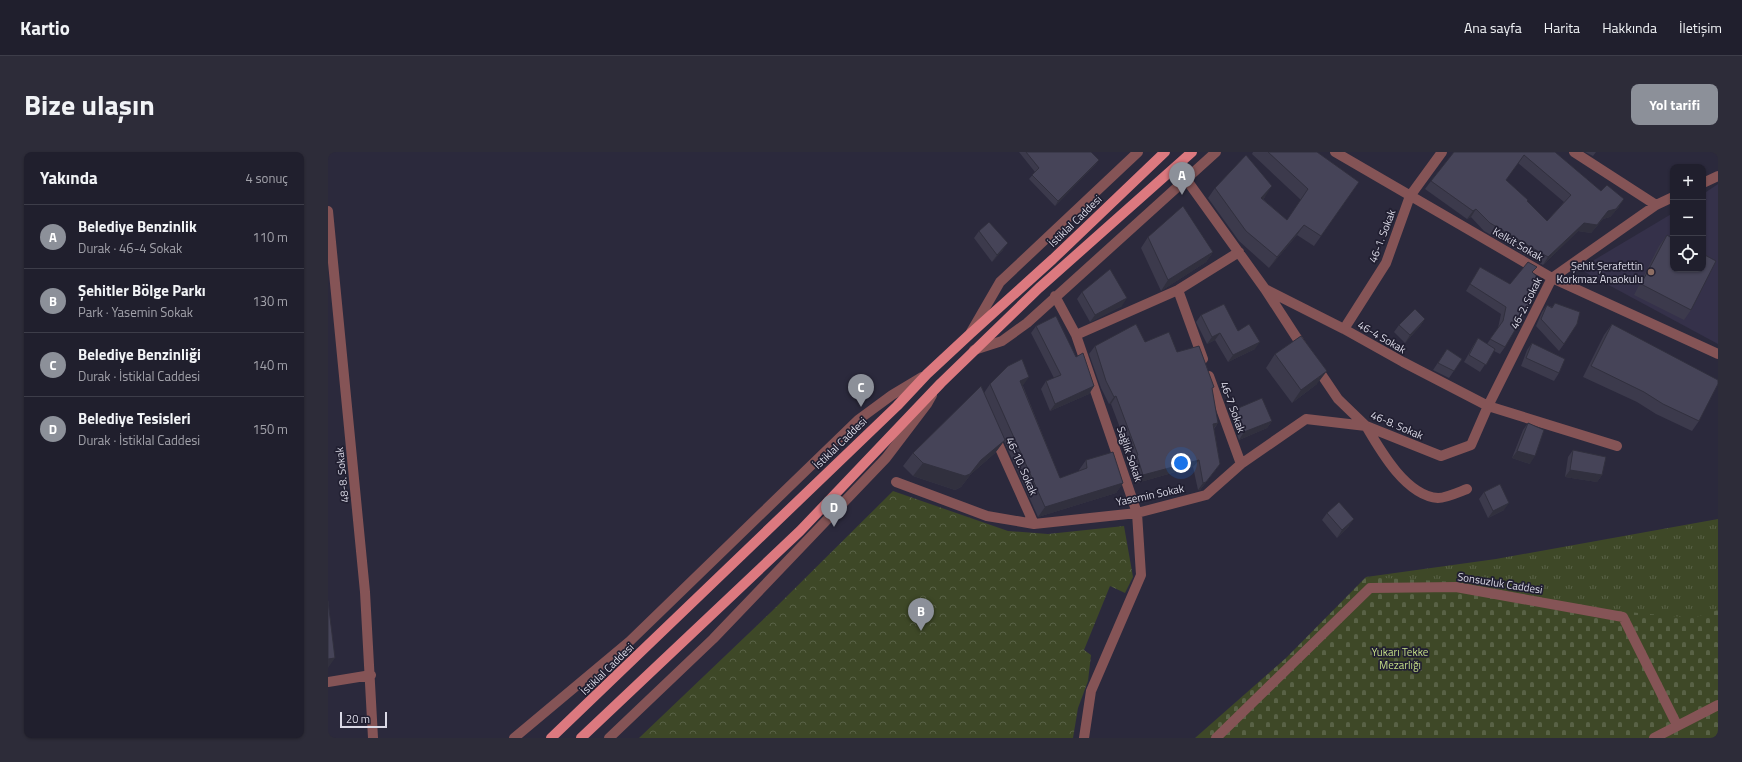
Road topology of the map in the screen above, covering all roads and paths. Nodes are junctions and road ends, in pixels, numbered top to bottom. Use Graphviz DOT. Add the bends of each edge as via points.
graph roads {
  1 [pos="1138,152"];
  2 [pos="1165,152"];
  3 [pos="1192,152"];
  4 [pos="1216,152"];
  5 [pos="1335,152"];
  6 [pos="1442,152"];
  7 [pos="1574,152"];
  8 [pos="1718,176"];
  9 [pos="1186,179"];
  10 [pos="1706,182"];
  11 [pos="1410,196"];
  12 [pos="1670,198"];
  13 [pos="1656,205"];
  14 [pos="328,211"];
  15 [pos="1239,252"];
  16 [pos="1552,278"];
  17 [pos="1265,289"];
  18 [pos="1178,290"];
  19 [pos="1055,296"];
  20 [pos="1344,329"];
  21 [pos="970,334"];
  22 [pos="1076,335"];
  23 [pos="974,350"];
  24 [pos="1718,354"];
  25 [pos="927,374"];
  26 [pos="936,388"];
  27 [pos="1488,406"];
  28 [pos="990,425"];
  29 [pos="1366,426"];
  30 [pos="1618,446"];
  31 [pos="1240,464"];
  32 [pos="896,482"];
  33 [pos="1467,489"];
  34 [pos="1137,513"];
  35 [pos="1034,524"];
  36 [pos="370,675"];
  37 [pos="328,682"];
  38 [pos="1718,705"];
  39 [pos="1677,725"];
  40 [pos="373,738"];
  41 [pos="514,738"];
  42 [pos="551,738"];
  43 [pos="581,738"];
  44 [pos="609,738"];
  45 [pos="1084,738"];
  46 [pos="1216,738"];
  47 [pos="1654,738"];
  1 -- 21 [label="street" via="1000,282"];
  2 -- 21 [label="main road, İstiklal Caddesi"];
  3 -- 23 [label="main road" via="1039,288"];
  4 -- 9 [label="street"];
  5 -- 11 [label="street, Kelkit Sokak"];
  6 -- 11 [label="street, 46-1. Sokak"];
  7 -- 13 [label="street"];
  8 -- 10 [label="street"];
  9 -- 15 [label="street, 46-4 Sokak"];
  9 -- 19 [label="street"];
  11 -- 16 [label="street, Kelkit Sokak"];
  11 -- 20 [label="street, 46-1. Sokak" via="1386,263"];
  12 -- 13 [label="street, 46-2. Sokak"];
  13 -- 16 [label="street, 46-2. Sokak"];
  14 -- 36 [label="street, 48-8. Sokak" via="365,592"];
  15 -- 17 [label="street, 46-4 Sokak"];
  15 -- 18 [label="street"];
  16 -- 24 [label="street, Kelkit Sokak"];
  16 -- 27 [label="street, 46-2. Sokak"];
  17 -- 20 [label="street, 46-4 Sokak"];
  17 -- 29 [label="street, 46-8. Sokak" via="1338,399"];
  18 -- 22 [label="street"];
  18 -- 31 [label="street, 46-7 Sokak"];
  19 -- 22 [label="street, Sağlık Sokak"];
  19 -- 23 [label="street" via="1027,323 1002,341"];
  20 -- 27 [label="street, 46-4 Sokak"];
  21 -- 25 [label="main road, İstiklal Caddesi"];
  22 -- 34 [label="street, Sağlık Sokak"];
  23 -- 26 [label="main road"];
  25 -- 41 [label="street" via="858,420 630,641"];
  25 -- 42 [label="main road, İstiklal Caddesi" via="897,406"];
  26 -- 43 [label="main road" via="800,531"];
  26 -- 44 [label="street" via="886,458 713,639"];
  27 -- 29 [label="street, 46-8. Sokak" via="1471,445 1441,456"];
  27 -- 30 [label="street, 46-4 Sokak"];
  28 -- 35 [label="street, 46-10. Sokak"];
  29 -- 31 [label="street, Yasemin Sokak" via="1306,419"];
  29 -- 33 [label="street" via="1389,463 1404,480 1423,494 1438,498"];
  31 -- 34 [label="street, Yasemin Sokak" via="1206,495"];
  32 -- 35 [label="street, Yasemin Sokak" via="987,516"];
  34 -- 35 [label="street, Yasemin Sokak"];
  34 -- 45 [label="street, Sağlık Sokak" via="1142,575 1091,691"];
  36 -- 37 [label="street"];
  36 -- 40 [label="street, 48-8. Sokak"];
  38 -- 39 [label="street"];
  39 -- 46 [label="street, Sonsuzluk Caddesi" via="1623,617 1456,587 1370,588"];
  39 -- 47 [label="street"];
}
